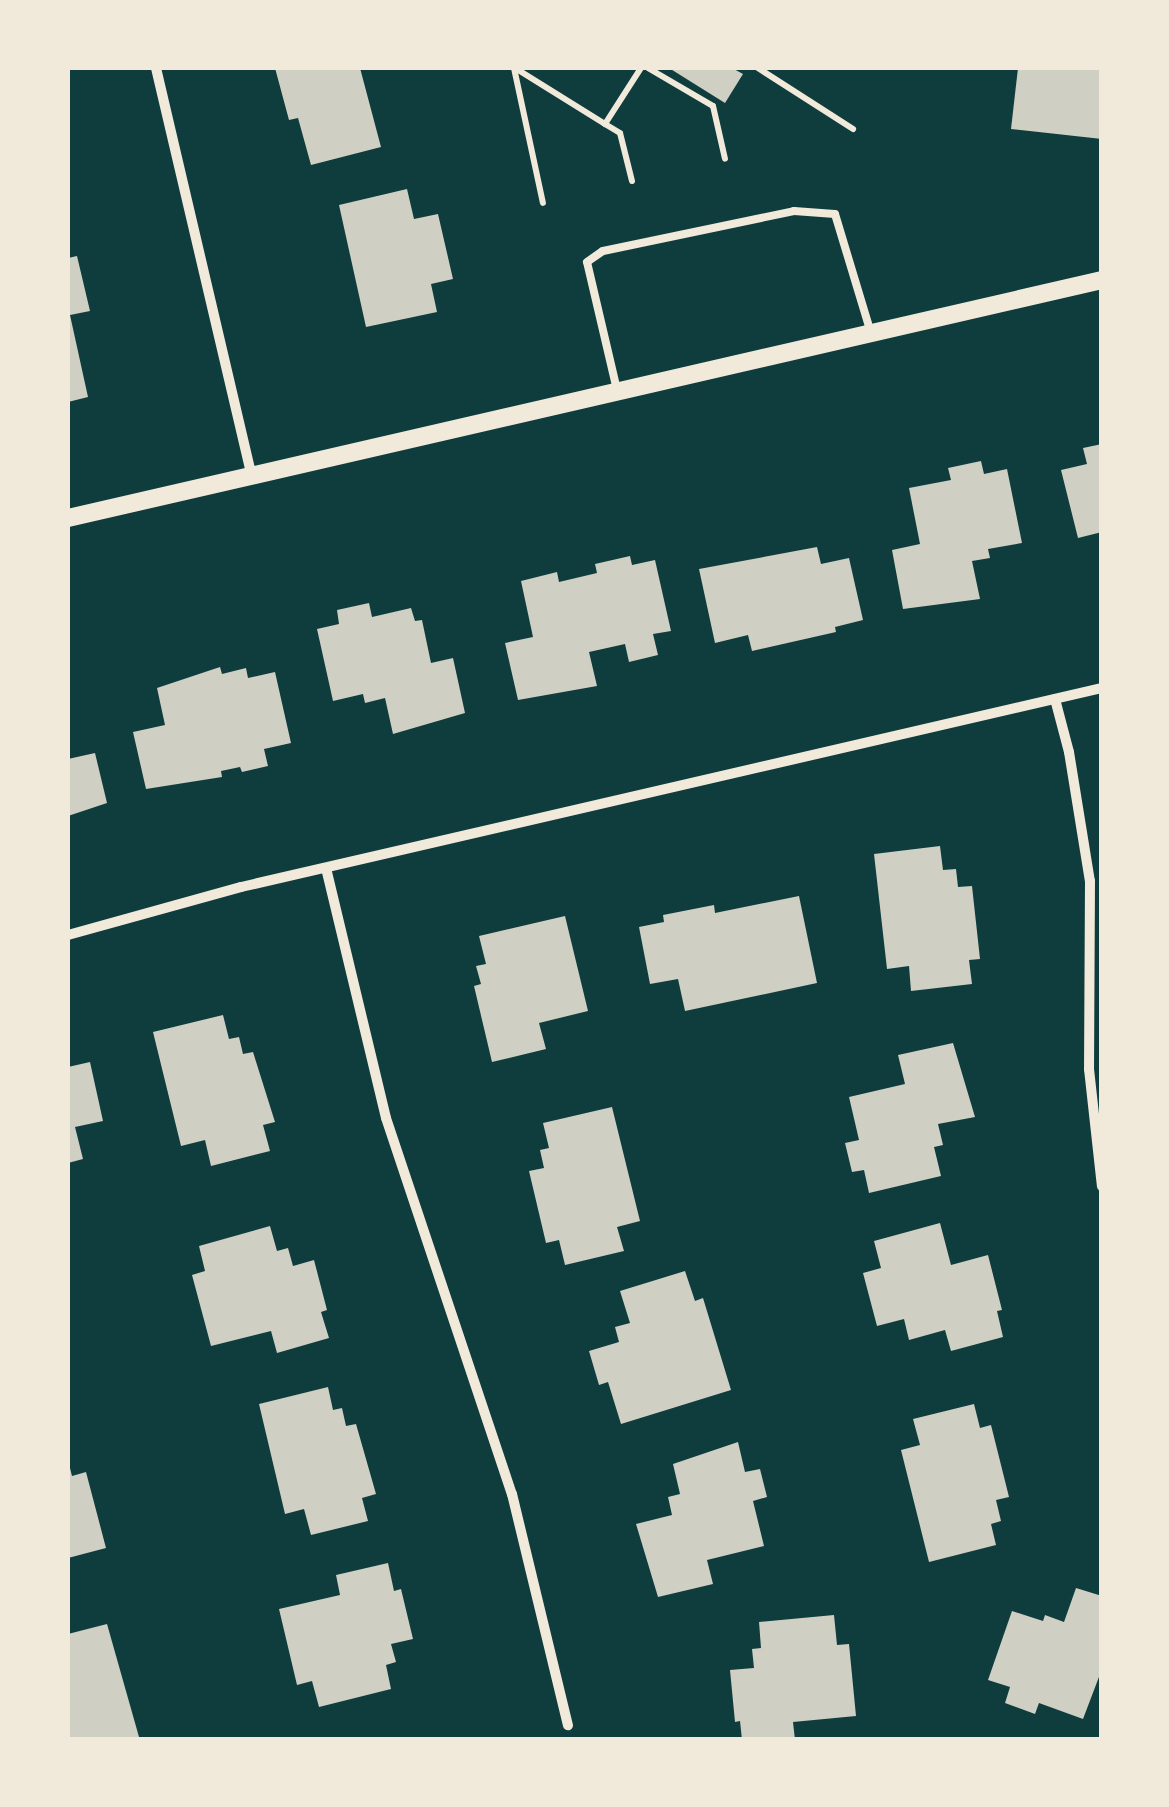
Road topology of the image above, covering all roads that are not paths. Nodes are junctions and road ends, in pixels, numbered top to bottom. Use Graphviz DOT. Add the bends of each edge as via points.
graph roads {
  1 [pos="156,68"];
  2 [pos="1102,280"];
  3 [pos="871,333"];
  4 [pos="617,391"];
  5 [pos="252,476"];
  6 [pos="68,518"];
  7 [pos="1102,688"];
  8 [pos="1055,698"];
  9 [pos="326,868"];
  10 [pos="68,934"];
  11 [pos="1102,1186"];
  12 [pos="568,1725"];
  1 -- 5 [label="street"];
  2 -- 3 [label="street"];
  3 -- 4 [label="street"];
  3 -- 4 [label="lane" via="835,214 794,211 603,252 587,262"];
  4 -- 5 [label="street"];
  5 -- 6 [label="street"];
  7 -- 8 [label="street"];
  8 -- 9 [label="street"];
  8 -- 11 [label="street" via="1090,881 1090,1069"];
  9 -- 10 [label="street"];
  9 -- 12 [label="street" via="386,1118 512,1494"];
}
